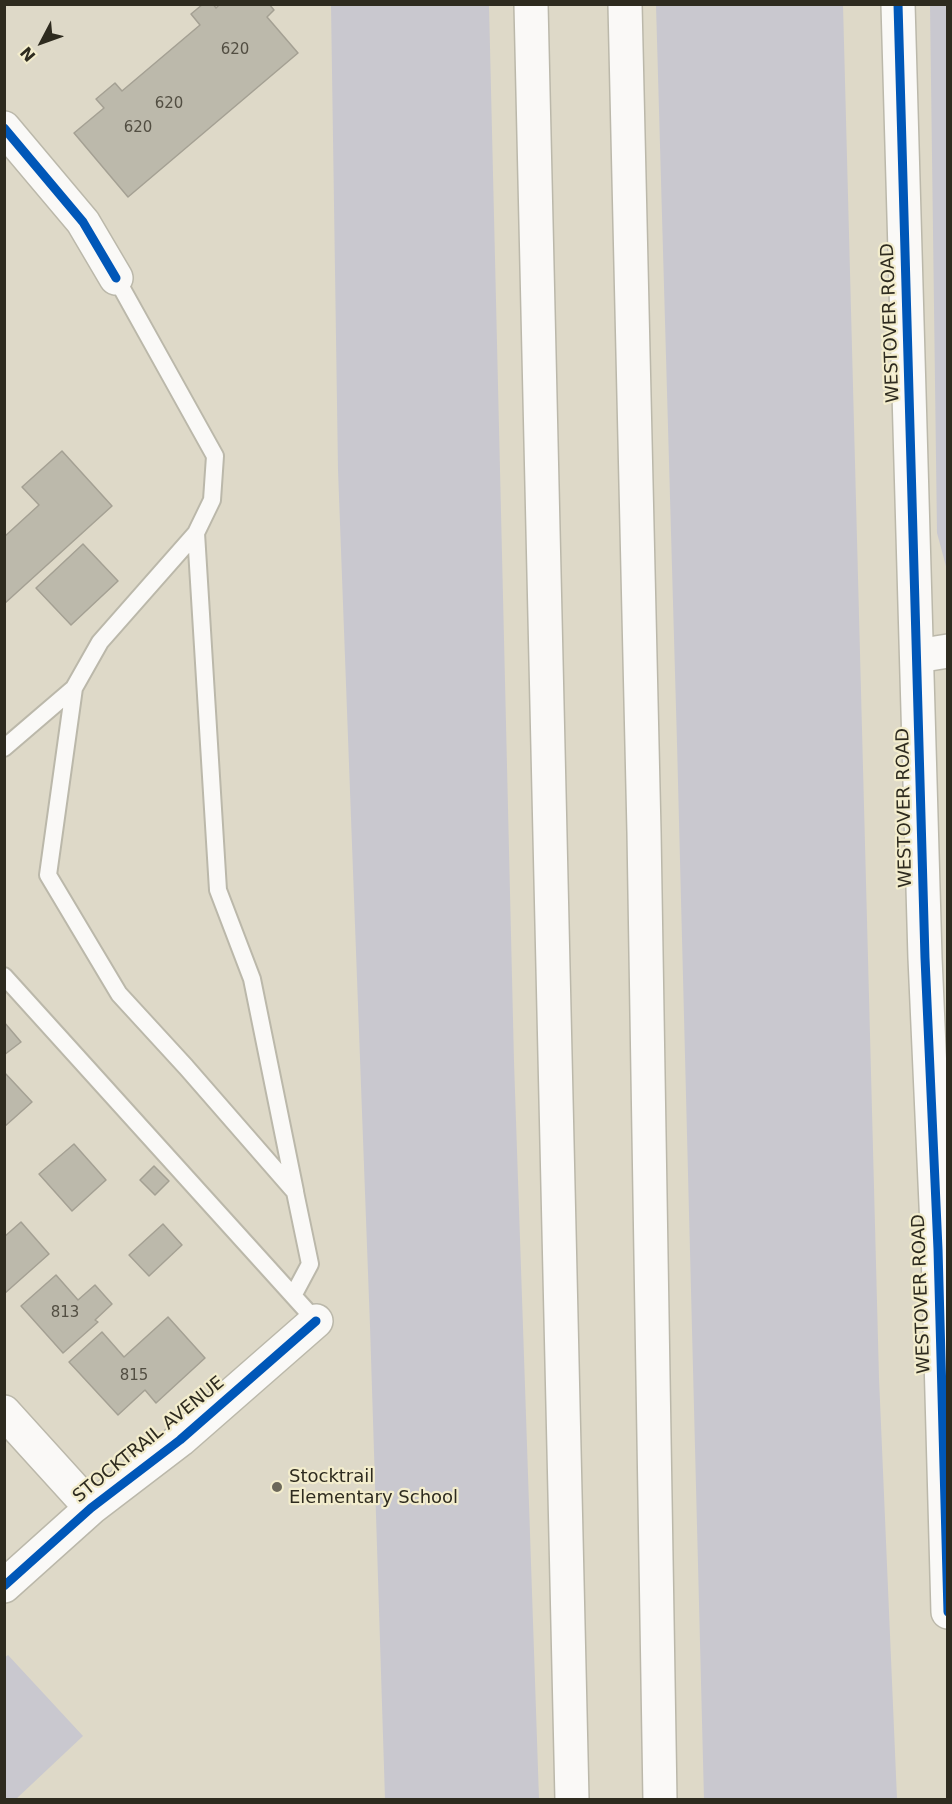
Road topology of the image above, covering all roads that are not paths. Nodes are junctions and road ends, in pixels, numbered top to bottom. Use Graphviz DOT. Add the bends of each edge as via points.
graph roads {
  1 [pos="531,4"];
  2 [pos="625,4"];
  3 [pos="898,4"];
  4 [pos="4,128"];
  5 [pos="116,278"];
  6 [pos="196,533"];
  7 [pos="932,654"];
  8 [pos="74,688"];
  9 [pos="4,748"];
  10 [pos="4,976"];
  11 [pos="295,1192"];
  12 [pos="294,1294"];
  13 [pos="316,1321"];
  14 [pos="4,1412"];
  15 [pos="91,1508"];
  16 [pos="4,1586"];
  17 [pos="948,1612"];
  18 [pos="572,1800"];
  19 [pos="660,1800"];
  1 -- 18 [label="main road"];
  2 -- 19 [label="main road" via="644,820"];
  3 -- 7 [label="main road, WESTOVER ROAD"];
  4 -- 5 [label="main road" via="83,222"];
  5 -- 6 [label="lane" via="215,456 212,500"];
  6 -- 8 [label="lane" via="100,642"];
  6 -- 11 [label="lane" via="218,890 252,979"];
  7 -- 17 [label="main road, WESTOVER ROAD" via="925,958"];
  8 -- 9 [label="lane"];
  8 -- 11 [label="lane" via="48,875 119,994"];
  10 -- 12 [label="lane"];
  11 -- 12 [label="lane" via="310,1264"];
  12 -- 13 [label="lane"];
  13 -- 15 [label="main road, STOCKTRAIL AVENUE" via="180,1440"];
  14 -- 15 [label="main road"];
  15 -- 16 [label="main road, STOCKTRAIL AVENUE"];
}
